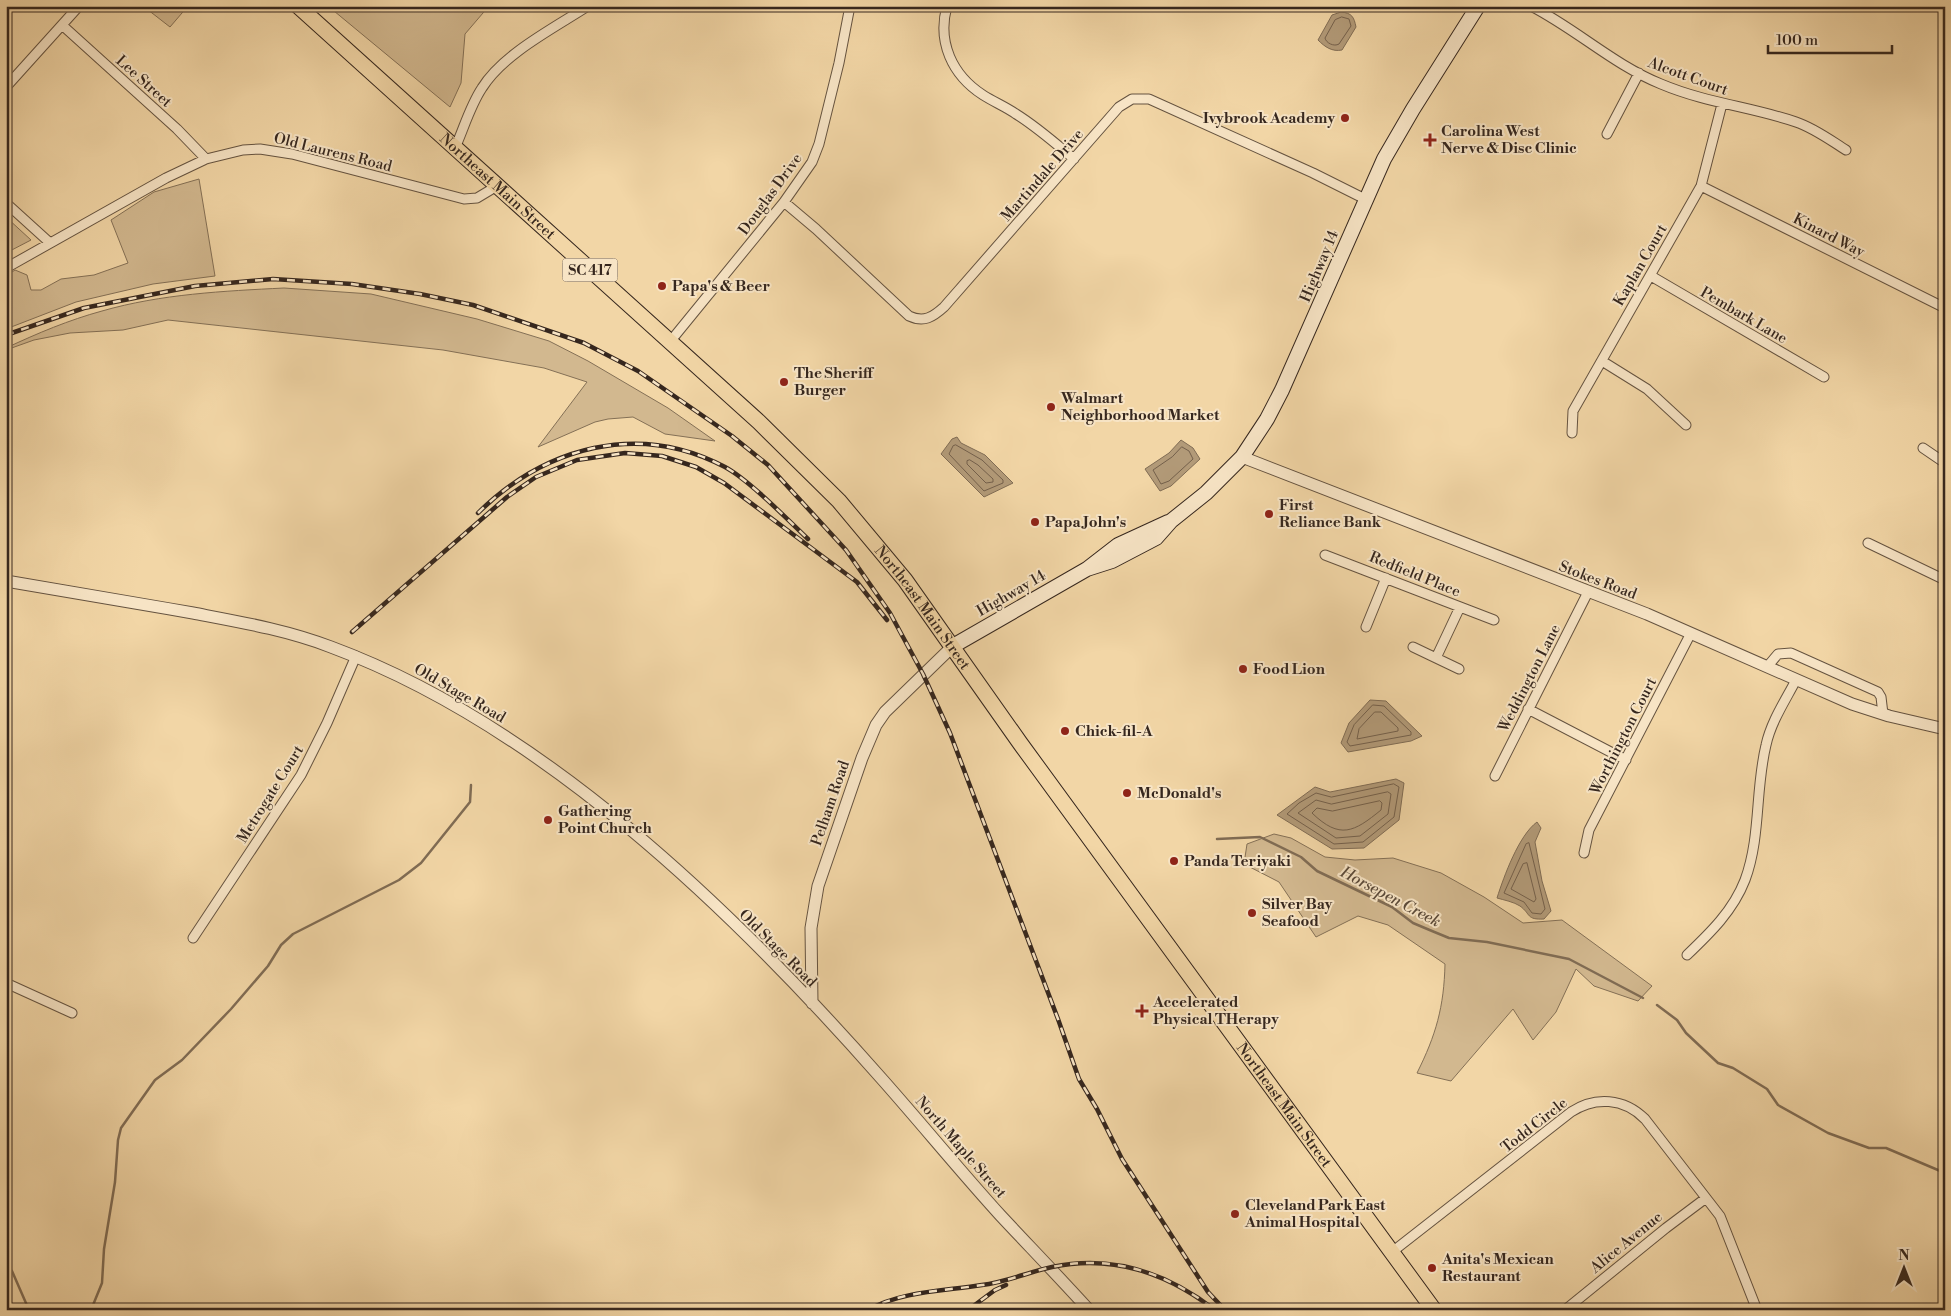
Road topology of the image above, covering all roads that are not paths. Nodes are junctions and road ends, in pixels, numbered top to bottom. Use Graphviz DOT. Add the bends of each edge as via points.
graph roads {
  1 [pos="79,6"];
  2 [pos="298,6"];
  3 [pos="588,6"];
  4 [pos="850,6"];
  5 [pos="947,6"];
  6 [pos="1478,6"];
  7 [pos="1531,6"];
  8 [pos="62,25"];
  9 [pos="1638,73"];
  10 [pos="6,87"];
  11 [pos="1722,104"];
  12 [pos="1607,134"];
  13 [pos="455,148"];
  14 [pos="1846,150"];
  15 [pos="206,159"];
  16 [pos="1074,159"];
  17 [pos="497,186"];
  18 [pos="1701,186"];
  19 [pos="1365,199"];
  20 [pos="784,202"];
  21 [pos="6,203"];
  22 [pos="50,242"];
  23 [pos="6,268"];
  24 [pos="1650,276"];
  25 [pos="1945,308"];
  26 [pos="669,343"];
  27 [pos="1602,361"];
  28 [pos="1824,377"];
  29 [pos="1686,425"];
  30 [pos="1572,433"];
  31 [pos="1923,448"];
  32 [pos="1242,456"];
  33 [pos="1945,464"];
  34 [pos="1868,542"];
  35 [pos="1326,554"];
  36 [pos="1386,578"];
  37 [pos="1945,580"];
  38 [pos="6,581"];
  39 [pos="1588,592"];
  40 [pos="1460,607"];
  41 [pos="1494,620"];
  42 [pos="1366,627"];
  43 [pos="1692,633"];
  44 [pos="953,646"];
  45 [pos="1413,647"];
  46 [pos="356,656"];
  47 [pos="1436,658"];
  48 [pos="1767,667"];
  49 [pos="1459,669"];
  50 [pos="1796,680"];
  51 [pos="1528,709"];
  52 [pos="1882,714"];
  53 [pos="1944,727"];
  54 [pos="1626,760"];
  55 [pos="1495,776"];
  56 [pos="1584,853"];
  57 [pos="193,938"];
  58 [pos="1687,955"];
  59 [pos="6,983"];
  60 [pos="812,1003"];
  61 [pos="72,1013"];
  62 [pos="1706,1198"];
  63 [pos="1392,1252"];
  64 [pos="1089,1310"];
  65 [pos="1434,1310"];
  66 [pos="1565,1310"];
  67 [pos="1757,1310"];
  68 [pos="1857,1310"];
  69 [pos="1889,1310"];
  1 -- 8 [label="street"];
  2 -- 13 [label="main road, Northeast Main Street / SC 417"];
  3 -- 13 [label="street" via="514,55 488,79"];
  4 -- 20 [label="street, Douglas Drive" via="819,144 807,172"];
  5 -- 16 [label="street" via="944,38 949,58 958,74 983,95 1030,123"];
  6 -- 19 [label="main road, Highway 14" via="1413,109"];
  7 -- 9 [label="street, Alcott Court"];
  8 -- 10 [label="street"];
  8 -- 15 [label="street, Lee Street"];
  9 -- 11 [label="street, Alcott Court"];
  9 -- 12 [label="street"];
  11 -- 14 [label="street, Alcott Court" via="1796,122"];
  11 -- 18 [label="street, Kaplan Court"];
  13 -- 17 [label="main road, Northeast Main Street / SC 417"];
  15 -- 17 [label="street, Old Laurens Road" via="243,150 278,150 464,199 478,198"];
  15 -- 22 [label="street, Old Laurens Road"];
  16 -- 19 [label="street, Martindale Drive" via="1123,103 1146,99"];
  16 -- 20 [label="street, Martindale Drive" via="944,307 925,320 909,316"];
  17 -- 26 [label="main road, Northeast Main Street / SC 417"];
  18 -- 24 [label="street, Kaplan Court"];
  18 -- 25 [label="street, Kinard Way"];
  19 -- 32 [label="main road, Highway 14" via="1279,396"];
  20 -- 26 [label="street, Douglas Drive"];
  21 -- 22 [label="street"];
  22 -- 23 [label="street, Old Laurens Road"];
  24 -- 27 [label="street, Kaplan Court"];
  24 -- 28 [label="street, Pembark Lane"];
  26 -- 44 [label="main road, Northeast Main Street / SC 417" via="770,432 839,501"];
  27 -- 29 [label="street" via="1648,389"];
  27 -- 30 [label="street, Kaplan Court" via="1573,410"];
  31 -- 33 [label="street"];
  32 -- 39 [label="street, Stokes Road"];
  32 -- 44 [label="main road, Highway 14" via="1156,538 1087,569"];
  34 -- 37 [label="street"];
  35 -- 36 [label="street, Redfield Place"];
  36 -- 40 [label="street, Redfield Place"];
  36 -- 42 [label="street"];
  38 -- 46 [label="street, Old Stage Road" via="250,624 307,638"];
  39 -- 43 [label="street, Stokes Road"];
  39 -- 51 [label="street, Weddington Lane"];
  40 -- 41 [label="street, Redfield Place"];
  40 -- 47 [label="street"];
  43 -- 48 [label="street, Stokes Road"];
  43 -- 54 [label="street, Worthington Court"];
  44 -- 60 [label="street, Pelham Road" via="885,712 862,758 818,886 812,928"];
  44 -- 63 [label="main road, Northeast Main Street" via="1020,743"];
  45 -- 47 [label="street"];
  46 -- 57 [label="street, Metrogate Court" via="301,775"];
  46 -- 60 [label="street, Old Stage Road" via="393,672 474,716 571,784 673,868"];
  47 -- 49 [label="street"];
  48 -- 50 [label="street, Stokes Road"];
  48 -- 52 [label="street" via="1778,654 1791,653 1878,692"];
  50 -- 52 [label="street, Stokes Road"];
  50 -- 58 [label="street" via="1777,714 1766,745 1755,836 1744,881 1725,916"];
  51 -- 54 [label="street"];
  51 -- 55 [label="street, Weddington Lane"];
  52 -- 53 [label="street, Stokes Road"];
  54 -- 56 [label="street, Worthington Court" via="1589,830"];
  59 -- 61 [label="street"];
  60 -- 64 [label="street, North Maple Street"];
  62 -- 63 [label="street, Todd Circle" via="1640,1114 1619,1103 1596,1102 1571,1112"];
  62 -- 66 [label="street, Alice Avenue"];
  62 -- 67 [label="street, Todd Circle" via="1725,1224"];
  63 -- 65 [label="main road, Northeast Main Street"];
  68 -- 69 [label="street"];
}
